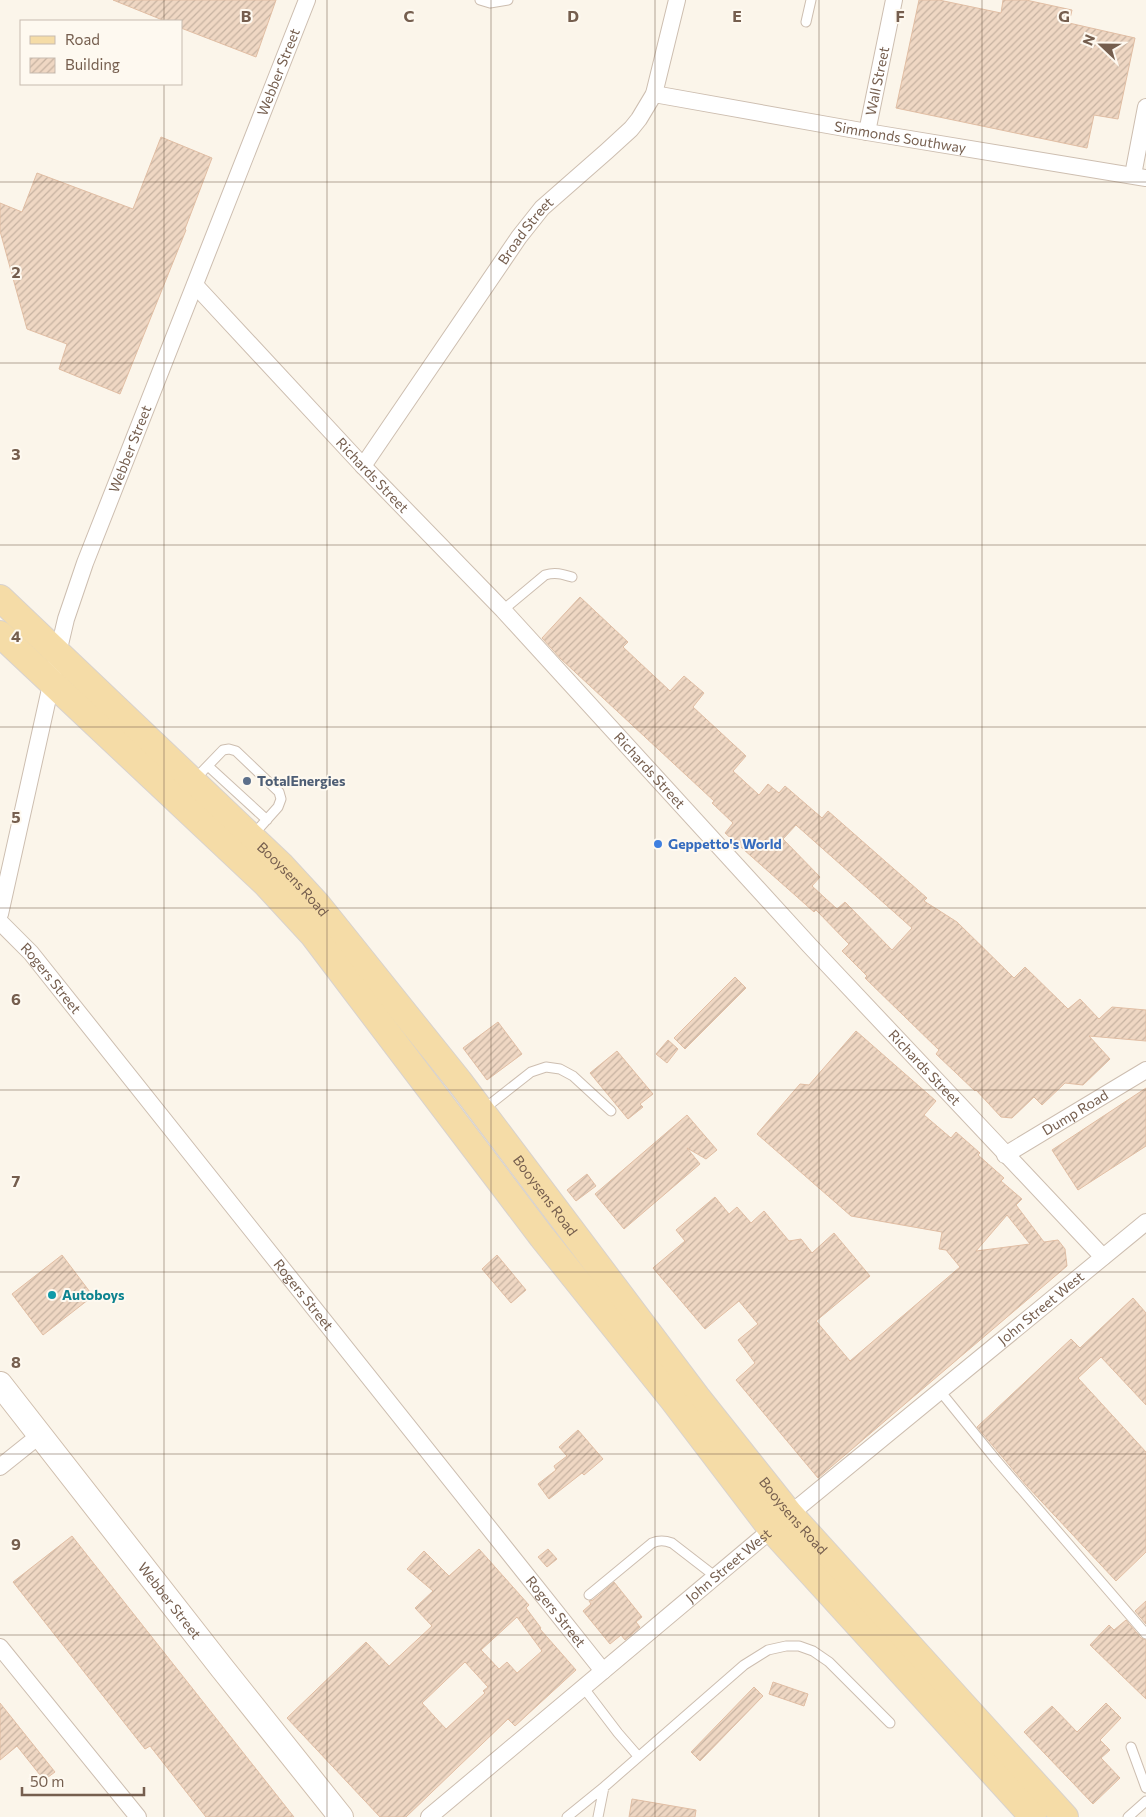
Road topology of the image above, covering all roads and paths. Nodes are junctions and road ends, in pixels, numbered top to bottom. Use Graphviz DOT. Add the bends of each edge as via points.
graph roads {
  1 [pos="307,0"];
  2 [pos="480,0"];
  3 [pos="508,0"];
  4 [pos="677,0"];
  5 [pos="811,0"];
  6 [pos="894,0"];
  7 [pos="806,22"];
  8 [pos="654,94"];
  9 [pos="1146,107"];
  10 [pos="867,132"];
  11 [pos="1140,176"];
  12 [pos="195,285"];
  13 [pos="363,466"];
  14 [pos="572,577"];
  15 [pos="0,598"];
  16 [pos="503,610"];
  17 [pos="0,634"];
  18 [pos="58,653"];
  19 [pos="51,682"];
  20 [pos="200,774"];
  21 [pos="259,828"];
  22 [pos="0,914"];
  23 [pos="0,922"];
  24 [pos="1146,1070"];
  25 [pos="482,1111"];
  26 [pos="612,1111"];
  27 [pos="1006,1155"];
  28 [pos="1146,1222"];
  29 [pos="1103,1257"];
  30 [pos="940,1391"];
  31 [pos="4,1394"];
  32 [pos="40,1435"];
  33 [pos="0,1467"];
  34 [pos="781,1522"];
  35 [pos="716,1577"];
  36 [pos="589,1595"];
  37 [pos="1146,1634"];
  38 [pos="0,1648"];
  39 [pos="603,1671"];
  40 [pos="583,1688"];
  41 [pos="890,1723"];
  42 [pos="1131,1747"];
  43 [pos="638,1756"];
  44 [pos="604,1787"];
  45 [pos="1146,1788"];
  46 [pos="1146,1801"];
  47 [pos="1134,1815"];
  48 [pos="138,1817"];
  49 [pos="341,1817"];
  50 [pos="429,1817"];
  51 [pos="567,1817"];
  52 [pos="598,1817"];
  53 [pos="1033,1817"];
  54 [pos="1065,1817"];
  1 -- 12 [label="street, Webber Street"];
  2 -- 3 [label="lane" via="490,3"];
  4 -- 8 [label="street, Broad Street"];
  5 -- 7 [label="lane"];
  6 -- 10 [label="street, Wall Street"];
  8 -- 10 [label="street, Simmonds Southway"];
  8 -- 13 [label="street, Broad Street" via="631,129 542,208 519,237"];
  9 -- 11 [label="street"];
  10 -- 11 [label="street, Simmonds Southway"];
  12 -- 13 [label="street, Richards Street"];
  12 -- 18 [label="street, Webber Street" via="85,563"];
  13 -- 16 [label="street, Richards Street"];
  14 -- 16 [label="lane" via="562,573 545,575"];
  15 -- 18 [label="main road, Booysens Road"];
  16 -- 27 [label="street, Richards Street"];
  17 -- 19 [label="main road, Booysens Road"];
  18 -- 19 [label="street, Webber Street"];
  18 -- 20 [label="main road, Booysens Road"];
  19 -- 22 [label="street, Webber Street"];
  19 -- 34 [label="main road, Booysens Road" via="265,883 313,935 536,1229 673,1400"];
  20 -- 21 [label="main road, Booysens Road"];
  20 -- 21 [label="lane" via="223,750 236,751 279,792 278,807"];
  21 -- 25 [label="main road, Booysens Road" via="282,866 317,904"];
  23 -- 39 [label="street, Rogers Street" via="31,953"];
  24 -- 27 [label="street, Dump Road"];
  25 -- 26 [label="lane" via="531,1072 546,1067 560,1069 573,1076"];
  25 -- 34 [label="main road, Booysens Road" via="697,1397"];
  27 -- 29 [label="street, Richards Street"];
  28 -- 29 [label="street, John Street West"];
  29 -- 30 [label="street, John Street West"];
  30 -- 34 [label="street, John Street West"];
  30 -- 37 [label="lane"];
  31 -- 32 [label="street, Webber Street"];
  32 -- 33 [label="street"];
  32 -- 49 [label="street, Webber Street"];
  34 -- 35 [label="street, John Street West"];
  34 -- 53 [label="main road, Booysens Road"];
  34 -- 54 [label="main road, Booysens Road"];
  35 -- 36 [label="lane" via="672,1543 657,1541"];
  35 -- 39 [label="street, John Street West"];
  38 -- 48 [label="street"];
  39 -- 40 [label="street, John Street West"];
  40 -- 43 [label="lane"];
  40 -- 50 [label="street, John Street West"];
  41 -- 43 [label="lane" via="829,1662 814,1651 786,1646 768,1650 744,1665"];
  42 -- 45 [label="lane"];
  43 -- 44 [label="lane"];
  44 -- 51 [label="lane"];
  44 -- 52 [label="lane"];
  46 -- 47 [label="lane"];
}
